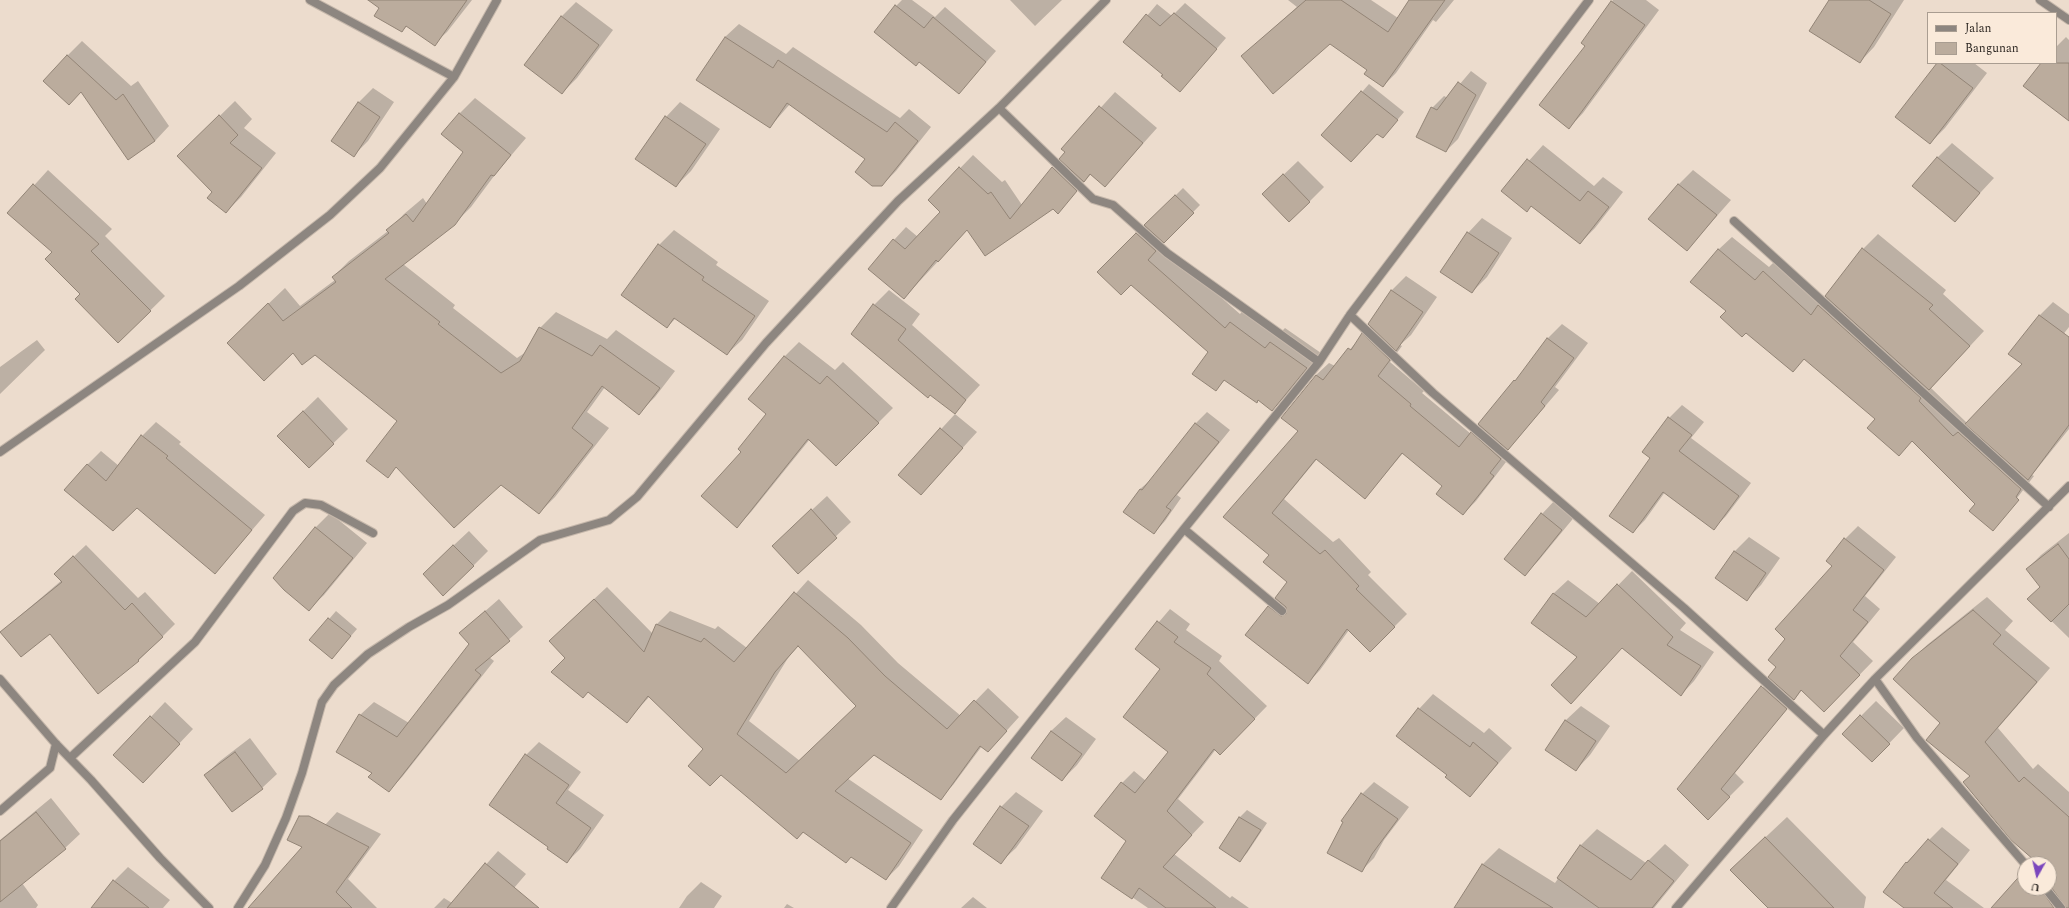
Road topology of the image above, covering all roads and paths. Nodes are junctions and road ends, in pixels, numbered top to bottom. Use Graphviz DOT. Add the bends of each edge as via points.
graph roads {
  1 [pos="310,0"];
  2 [pos="497,0"];
  3 [pos="1106,0"];
  4 [pos="1589,0"];
  5 [pos="2040,0"];
  6 [pos="2069,20"];
  7 [pos="454,77"];
  8 [pos="999,108"];
  9 [pos="1734,221"];
  10 [pos="1350,315"];
  11 [pos="1319,362"];
  12 [pos="0,452"];
  13 [pos="2069,486"];
  14 [pos="2049,507"];
  15 [pos="1184,529"];
  16 [pos="374,533"];
  17 [pos="1282,611"];
  18 [pos="0,678"];
  19 [pos="1875,679"];
  20 [pos="1824,735"];
  21 [pos="56,744"];
  22 [pos="70,758"];
  23 [pos="0,811"];
  24 [pos="2018,856"];
  25 [pos="2051,896"];
  26 [pos="209,908"];
  27 [pos="238,908"];
  28 [pos="891,908"];
  29 [pos="1676,908"];
  30 [pos="2061,908"];
  1 -- 7 [label="street"];
  2 -- 7 [label="street"];
  3 -- 8 [label="street"];
  4 -- 10 [label="street"];
  5 -- 6 [label="street"];
  7 -- 12 [label="street" via="380,168 330,215 239,286"];
  8 -- 11 [label="street" via="1093,200 1113,205 1167,253"];
  8 -- 27 [label="street" via="898,201 766,343 637,497 608,520 540,540 448,605 368,654 334,685 322,702 286,818 265,865"];
  9 -- 14 [label="street"];
  10 -- 11 [label="street"];
  10 -- 20 [label="street" via="1433,393 1684,608"];
  11 -- 15 [label="street"];
  13 -- 14 [label="street"];
  14 -- 19 [label="street"];
  15 -- 17 [label="street"];
  15 -- 28 [label="street" via="953,820"];
  16 -- 22 [label="street" via="321,505 305,503 293,511 195,642"];
  18 -- 21 [label="street"];
  19 -- 20 [label="street"];
  19 -- 24 [label="street" via="1917,738"];
  20 -- 29 [label="street"];
  21 -- 22 [label="street"];
  21 -- 23 [label="street" via="50,768"];
  22 -- 26 [label="street"];
  25 -- 30 [label="street"];
}
